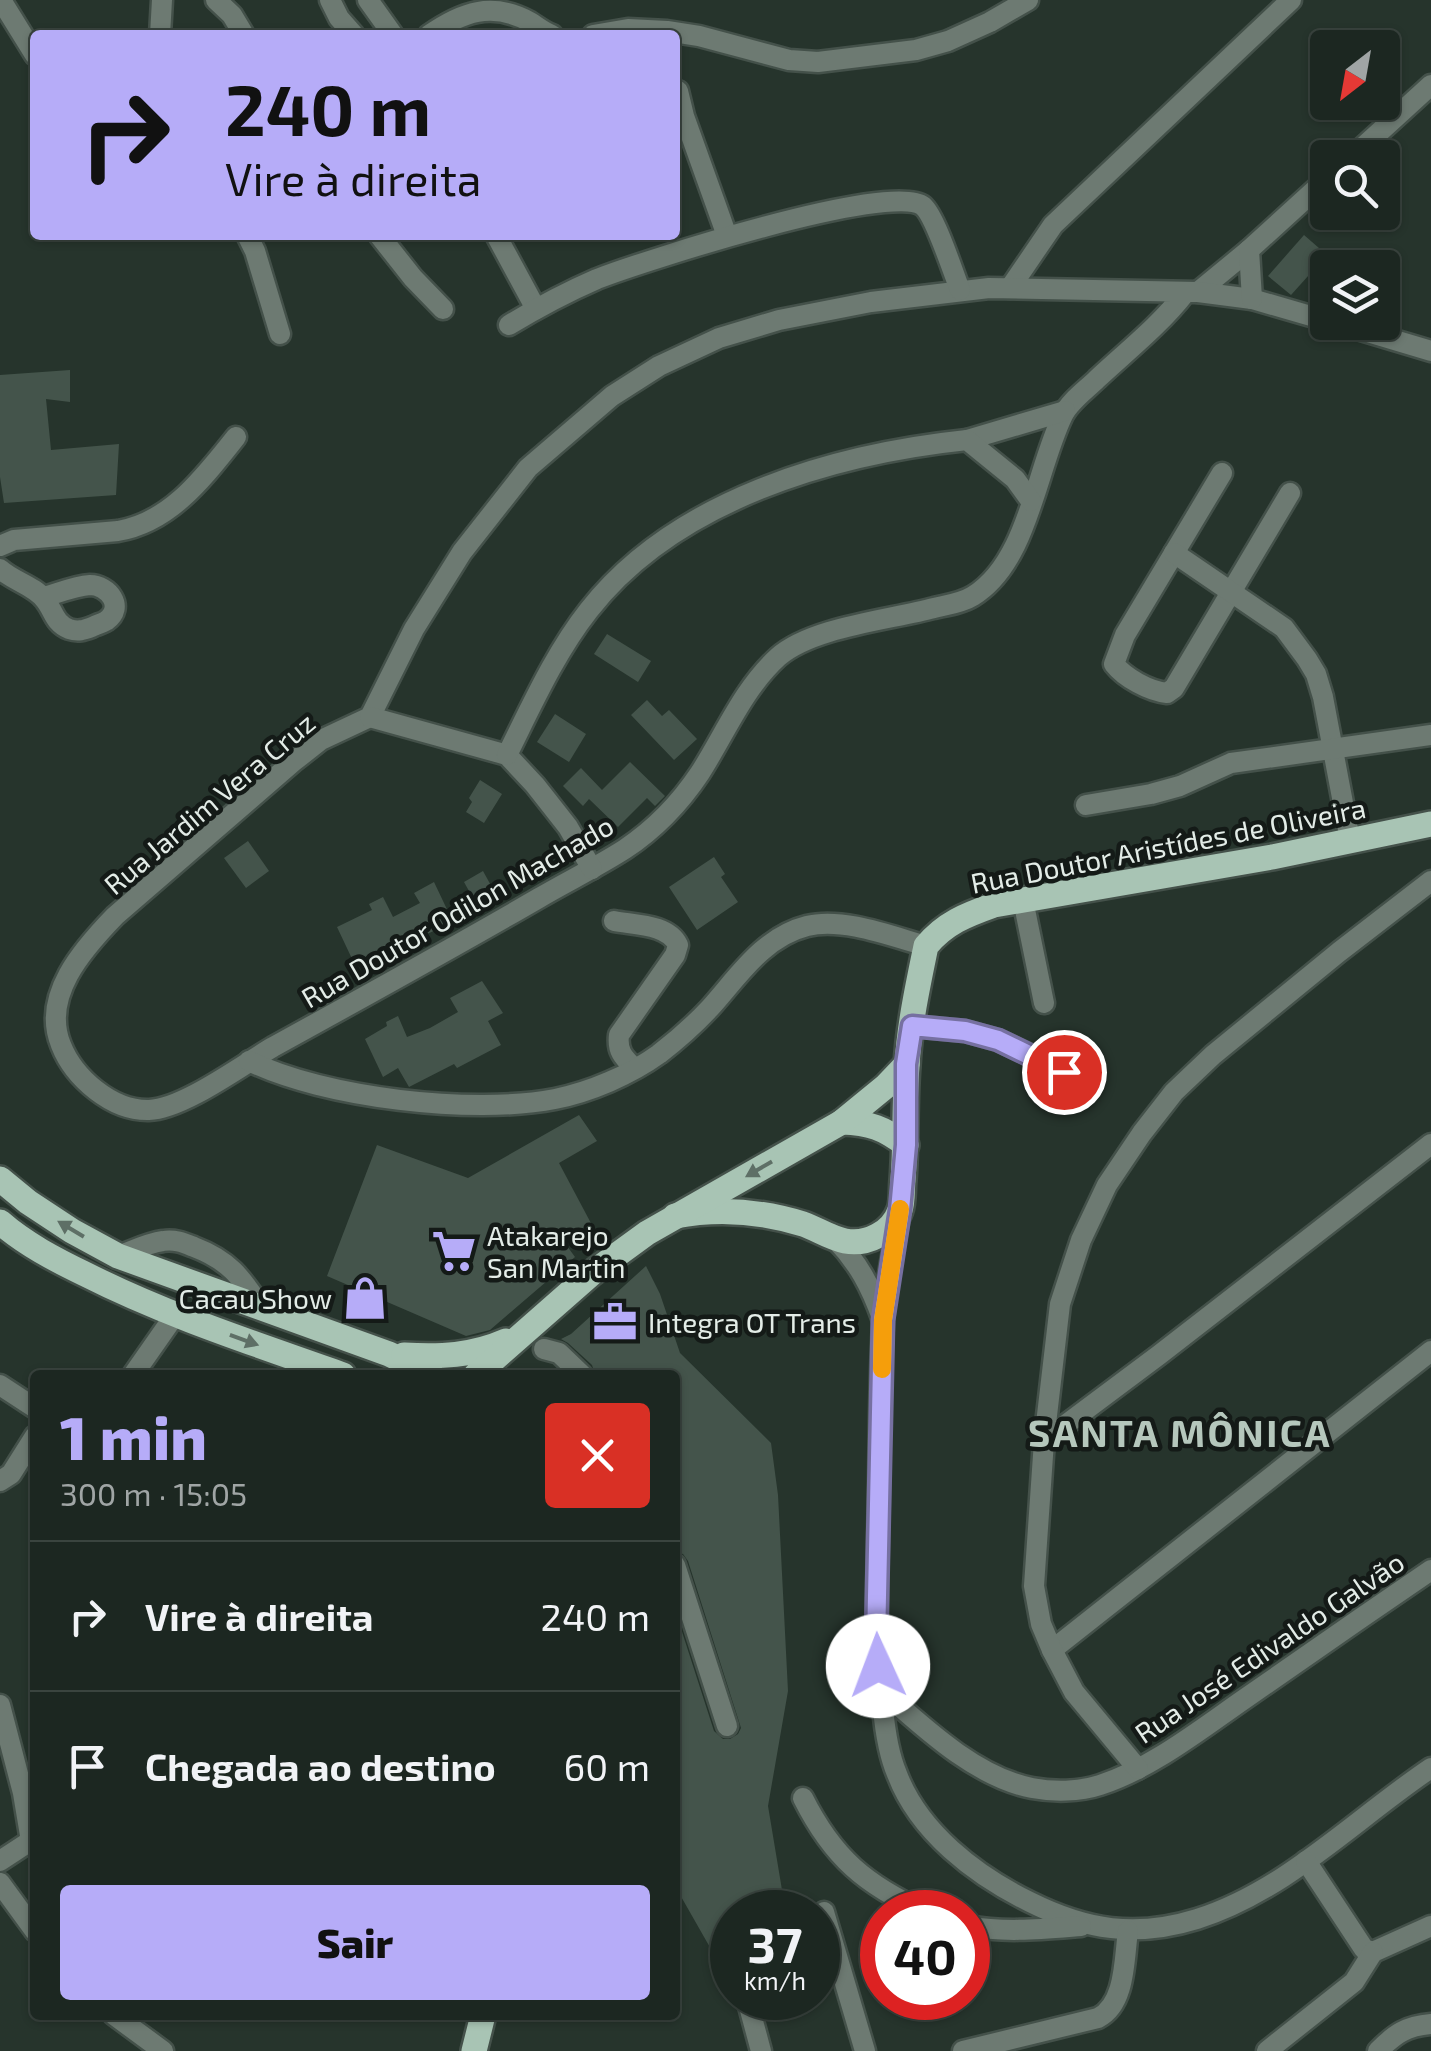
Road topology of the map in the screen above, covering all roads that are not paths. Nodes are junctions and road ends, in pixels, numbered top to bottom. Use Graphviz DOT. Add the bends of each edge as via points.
graph roads {
  1 [pos="0,0"];
  2 [pos="162,0"];
  3 [pos="216,0"];
  4 [pos="330,0"];
  5 [pos="368,0"];
  6 [pos="1028,0"];
  7 [pos="1291,0"];
  8 [pos="160,30"];
  9 [pos="235,30"];
  10 [pos="350,30"];
  11 [pos="390,30"];
  12 [pos="436,30"];
  13 [pos="543,30"];
  14 [pos="622,30"];
  15 [pos="648,30"];
  16 [pos="680,33"];
  17 [pos="30,47"];
  18 [pos="1431,86"];
  19 [pos="680,100"];
  20 [pos="1371,140"];
  21 [pos="1310,194"];
  22 [pos="727,236"];
  23 [pos="250,240"];
  24 [pos="382,240"];
  25 [pos="499,240"];
  26 [pos="1249,250"];
  27 [pos="1010,288"];
  28 [pos="960,290"];
  29 [pos="1192,292"];
  30 [pos="1252,299"];
  31 [pos="443,309"];
  32 [pos="536,309"];
  33 [pos="1310,316"];
  34 [pos="508,325"];
  35 [pos="280,334"];
  36 [pos="1395,340"];
  37 [pos="1431,350"];
  38 [pos="1065,410"];
  39 [pos="236,437"];
  40 [pos="967,440"];
  41 [pos="1222,473"];
  42 [pos="1290,493"];
  43 [pos="1031,501"];
  44 [pos="0,546"];
  45 [pos="1174,553"];
  46 [pos="0,569"];
  47 [pos="1231,591"];
  48 [pos="44,598"];
  49 [pos="370,717"];
  50 [pos="1431,735"];
  51 [pos="1333,748"];
  52 [pos="507,756"];
  53 [pos="1086,805"];
  54 [pos="1431,824"];
  55 [pos="1350,840"];
  56 [pos="592,868"];
  57 [pos="1431,881"];
  58 [pos="1024,900"];
  59 [pos="614,921"];
  60 [pos="926,946"];
  61 [pos="1044,1003"];
  62 [pos="912,1026"];
  63 [pos="66,1058"];
  64 [pos="249,1061"];
  65 [pos="906,1064"];
  66 [pos="634,1068"];
  67 [pos="1064,1072"];
  68 [pos="842,1122"];
  69 [pos="1431,1144"];
  70 [pos="906,1145"];
  71 [pos="0,1179"];
  72 [pos="900,1210"];
  73 [pos="675,1216"];
  74 [pos="0,1222"];
  75 [pos="835,1239"];
  76 [pos="118,1256"];
  77 [pos="264,1310"];
  78 [pos="175,1315"];
  79 [pos="883,1320"];
  80 [pos="534,1341"];
  81 [pos="1431,1351"];
  82 [pos="389,1354"];
  83 [pos="137,1370"];
  84 [pos="329,1370"];
  85 [pos="422,1370"];
  86 [pos="485,1370"];
  87 [pos="508,1370"];
  88 [pos="577,1370"];
  89 [pos="0,1385"];
  90 [pos="30,1405"];
  91 [pos="1044,1442"];
  92 [pos="30,1444"];
  93 [pos="0,1481"];
  94 [pos="1431,1570"];
  95 [pos="680,1580"];
  96 [pos="1052,1650"];
  97 [pos="880,1689"];
  98 [pos="0,1704"];
  99 [pos="727,1726"];
  100 [pos="1431,1768"];
  101 [pos="1138,1769"];
  102 [pos="804,1798"];
  103 [pos="30,1826"];
  104 [pos="30,1841"];
  105 [pos="0,1861"];
  106 [pos="1306,1861"];
  107 [pos="0,1882"];
  108 [pos="884,1890"];
  109 [pos="30,1924"];
  110 [pos="1088,1925"];
  111 [pos="1431,1926"];
  112 [pos="990,1930"];
  113 [pos="1128,1931"];
  114 [pos="1374,1952"];
  115 [pos="840,1966"];
  116 [pos="121,2020"];
  117 [pos="482,2020"];
  118 [pos="752,2020"];
  119 [pos="1431,2024"];
  120 [pos="163,2051"];
  121 [pos="474,2051"];
  122 [pos="761,2051"];
  123 [pos="865,2051"];
  124 [pos="963,2051"];
  125 [pos="1267,2051"];
  126 [pos="1378,2051"];
  1 -- 17 [label="street"];
  2 -- 8 [label="street"];
  3 -- 9 [label="street"];
  4 -- 10 [label="street"];
  5 -- 11 [label="street"];
  6 -- 16 [label="street" via="948,41 818,62"];
  7 -- 27 [label="street" via="1054,225"];
  12 -- 13 [label="street" via="485,10"];
  14 -- 15 [label="street"];
  18 -- 20 [label="street"];
  19 -- 22 [label="street"];
  21 -- 26 [label="street, Rua Doutor Odilon Machado"];
  22 -- 28 [label="street" via="836,209 913,202 930,218"];
  22 -- 32 [label="street" via="593,281"];
  23 -- 35 [label="street"];
  24 -- 31 [label="street"];
  25 -- 32 [label="street"];
  26 -- 29 [label="street, Rua Doutor Odilon Machado"];
  26 -- 30 [label="street"];
  27 -- 28 [label="street"];
  27 -- 29 [label="street"];
  28 -- 49 [label="street" via="871,302 719,338 612,396 528,468 462,552"];
  29 -- 30 [label="street"];
  29 -- 38 [label="street, Rua Doutor Odilon Machado"];
  30 -- 33 [label="street"];
  32 -- 34 [label="street"];
  36 -- 37 [label="street"];
  38 -- 40 [label="street"];
  38 -- 43 [label="street, Rua Doutor Odilon Machado"];
  39 -- 44 [label="street" via="187,494 148,522"];
  40 -- 43 [label="street"];
  40 -- 52 [label="street" via="802,474 688,523 636,561 589,610"];
  41 -- 45 [label="street"];
  42 -- 47 [label="street"];
  43 -- 56 [label="street, Rua Doutor Odilon Machado" via="1008,561 969,598 837,630 784,652 761,673 678,801 653,828"];
  45 -- 47 [label="street"];
  45 -- 47 [label="street" via="1118,650 1114,664 1122,672 1158,692 1172,691"];
  46 -- 48 [label="street"];
  47 -- 51 [label="street" via="1284,628 1307,658"];
  49 -- 52 [label="street"];
  49 -- 63 [label="street, Rua Jardim Vera Cruz" via="293,762 90,942 56,1011"];
  50 -- 51 [label="street"];
  51 -- 53 [label="street" via="1232,764 1180,786"];
  51 -- 55 [label="street"];
  52 -- 56 [label="street" via="568,827"];
  54 -- 55 [label="main road, Rua Doutor Aristídes de Oliveira"];
  55 -- 58 [label="main road, Rua Doutor Aristídes de Oliveira"];
  56 -- 64 [label="street, Rua Doutor Odilon Machado"];
  57 -- 91 [label="street" via="1213,1055 1142,1132 1080,1240 1060,1304"];
  58 -- 60 [label="main road, Rua Doutor Aristídes de Oliveira" via="957,918"];
  58 -- 61 [label="street"];
  59 -- 66 [label="street" via="664,931 678,945 619,1034 617,1047"];
  60 -- 62 [label="main road"];
  60 -- 66 [label="street" via="840,925 786,934 756,955 706,1012"];
  62 -- 65 [label="main road"];
  62 -- 67 [label="street" via="998,1040"];
  63 -- 64 [label="street, Rua Doutor Odilon Machado" via="104,1096 147,1110 186,1099"];
  64 -- 66 [label="street" via="342,1090 459,1104 557,1099"];
  65 -- 68 [label="main road"];
  65 -- 70 [label="main road"];
  68 -- 70 [label="main road" via="867,1123"];
  68 -- 73 [label="main road, one-way"];
  69 -- 91 [label="street"];
  70 -- 72 [label="main road"];
  76 -- 71 [label="main road, one-way"];
  72 -- 75 [label="main road" via="878,1237"];
  72 -- 79 [label="street"];
  73 -- 75 [label="main road" via="760,1214"];
  73 -- 80 [label="main road" via="618,1253"];
  74 -- 78 [label="main road" via="54,1258"];
  75 -- 79 [label="street" via="868,1281"];
  76 -- 77 [label="main road"];
  76 -- 77 [label="street" via="166,1240 182,1242 226,1262"];
  77 -- 82 [label="main road"];
  78 -- 83 [label="street"];
  78 -- 84 [label="main road, one-way"];
  79 -- 97 [label="street"];
  80 -- 82 [label="main road" via="438,1357"];
  80 -- 86 [label="main road"];
  80 -- 87 [label="main road" via="509,1361"];
  80 -- 88 [label="street"];
  81 -- 96 [label="street"];
  82 -- 85 [label="main road"];
  89 -- 90 [label="street"];
  91 -- 96 [label="street" via="1034,1586"];
  92 -- 93 [label="street"];
  94 -- 101 [label="street, Rua José Edivaldo Galvão"];
  95 -- 99 [label="street"];
  96 -- 101 [label="street" via="1074,1692"];
  97 -- 101 [label="street, Rua José Edivaldo Galvão" via="930,1733 1010,1782 1057,1791 1097,1786"];
  97 -- 110 [label="street" via="897,1776 922,1818 957,1856 1001,1888"];
  98 -- 103 [label="street"];
  100 -- 106 [label="street"];
  102 -- 108 [label="street" via="834,1849"];
  104 -- 105 [label="street"];
  106 -- 113 [label="street" via="1226,1908"];
  106 -- 114 [label="street" via="1364,1949"];
  107 -- 109 [label="street"];
  110 -- 112 [label="street"];
  110 -- 113 [label="street"];
  111 -- 114 [label="street"];
  113 -- 124 [label="street" via="1108,2014"];
  114 -- 125 [label="street" via="1354,1982"];
  115 -- 123 [label="street"];
  116 -- 120 [label="street"];
  117 -- 121 [label="main road"];
  118 -- 122 [label="street"];
  119 -- 126 [label="street" via="1403,2030"];
}
